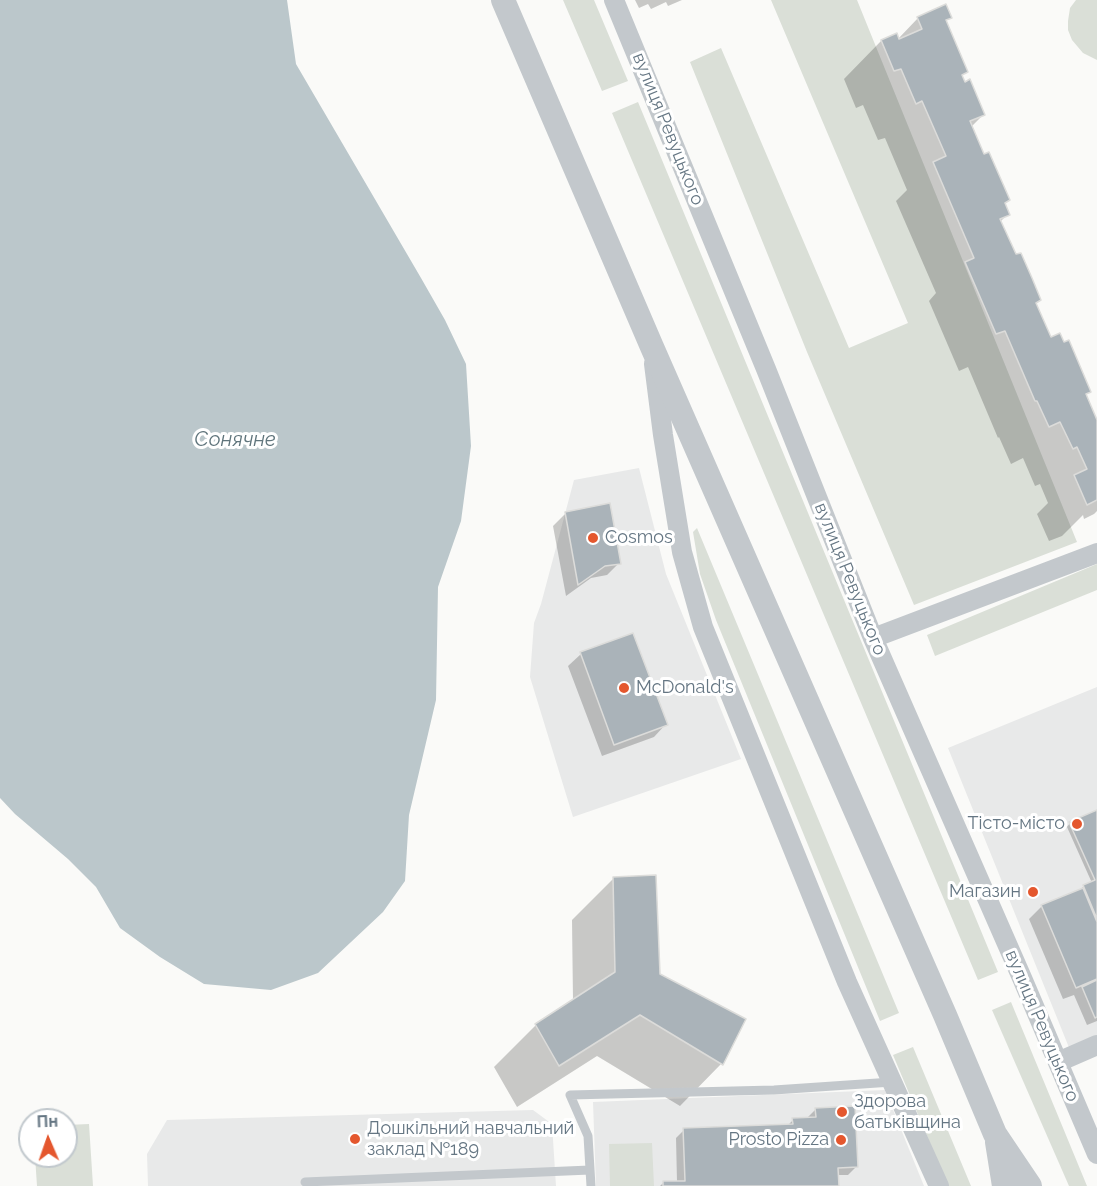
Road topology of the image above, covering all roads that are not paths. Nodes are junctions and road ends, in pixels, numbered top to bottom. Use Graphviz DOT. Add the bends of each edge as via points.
graph roads {
  1 [pos="503,0"];
  2 [pos="614,0"];
  3 [pos="652,347"];
  4 [pos="1097,552"];
  5 [pos="873,638"];
  6 [pos="1097,1045"];
  7 [pos="1058,1062"];
  8 [pos="892,1082"];
  9 [pos="995,1134"];
  10 [pos="1097,1155"];
  11 [pos="590,1170"];
  12 [pos="305,1182"];
  13 [pos="591,1186"];
  14 [pos="939,1186"];
  15 [pos="1004,1186"];
  16 [pos="1030,1186"];
  1 -- 3 [label="street"];
  2 -- 5 [label="street, вулиця Ревуцького"];
  3 -- 8 [label="street" via="682,552 703,627 847,982"];
  3 -- 9 [label="street"];
  4 -- 5 [label="street"];
  5 -- 7 [label="street, вулиця Ревуцького"];
  6 -- 7 [label="street"];
  7 -- 10 [label="street, вулиця Ревуцького"];
  8 -- 11 [label="lane" via="774,1090 570,1095 588,1136"];
  8 -- 14 [label="street"];
  9 -- 15 [label="street"];
  9 -- 16 [label="street"];
  11 -- 12 [label="lane"];
  11 -- 13 [label="lane"];
}
